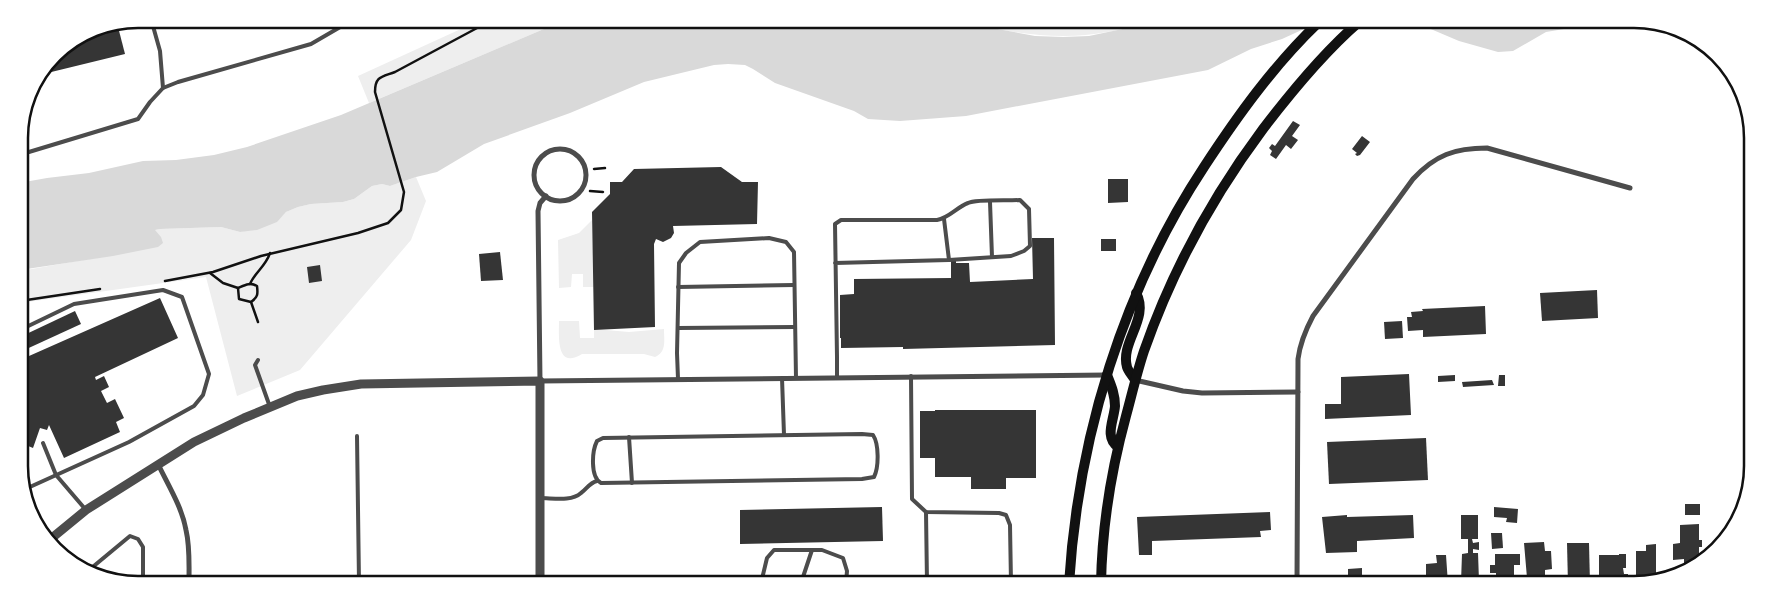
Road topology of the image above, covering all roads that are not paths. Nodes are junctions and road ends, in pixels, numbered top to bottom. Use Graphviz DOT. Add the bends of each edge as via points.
graph roads {
  1 [pos="154,28"];
  2 [pos="339,28"];
  3 [pos="1313,28"];
  4 [pos="1353,28"];
  5 [pos="163,88"];
  6 [pos="28,152"];
  7 [pos="1630,188"];
  8 [pos="546,196"];
  9 [pos="990,202"];
  10 [pos="944,219"];
  11 [pos="992,257"];
  12 [pos="949,260"];
  13 [pos="835,263"];
  14 [pos="794,285"];
  15 [pos="678,287"];
  16 [pos="1136,293"];
  17 [pos="28,326"];
  18 [pos="795,327"];
  19 [pos="678,328"];
  20 [pos="258,360"];
  21 [pos="1107,375"];
  22 [pos="911,376"];
  23 [pos="837,377"];
  24 [pos="782,378"];
  25 [pos="796,378"];
  26 [pos="678,379"];
  27 [pos="1135,380"];
  28 [pos="540,381"];
  29 [pos="1298,392"];
  30 [pos="270,407"];
  31 [pos="784,435"];
  32 [pos="357,436"];
  33 [pos="629,437"];
  34 [pos="43,443"];
  35 [pos="1118,447"];
  36 [pos="158,464"];
  37 [pos="56,475"];
  38 [pos="597,481"];
  39 [pos="632,483"];
  40 [pos="30,487"];
  41 [pos="540,498"];
  42 [pos="86,510"];
  43 [pos="926,512"];
  44 [pos="53,537"];
  45 [pos="812,550"];
  46 [pos="92,567"];
  47 [pos="142,576"];
  48 [pos="189,576"];
  49 [pos="359,576"];
  50 [pos="540,576"];
  51 [pos="763,576"];
  52 [pos="803,576"];
  53 [pos="847,576"];
  54 [pos="927,576"];
  55 [pos="1011,576"];
  56 [pos="1070,576"];
  57 [pos="1102,576"];
  58 [pos="1297,576"];
  1 -- 5 [label="lane" via="160,51"];
  2 -- 5 [label="lane" via="312,44"];
  3 -- 16 [label="main road" via="1266,79 1189,188"];
  4 -- 27 [label="main road" via="1304,78 1257,137 1213,203 1175,276"];
  5 -- 6 [label="lane" via="138,119"];
  7 -- 29 [label="street" via="1488,148 1454,150 1424,167 1305,330 1300,344"];
  8 -- 8 [label="street" via="558,201 572,198 582,190 586,168 580,157 570,150 549,151 535,168 534,179"];
  8 -- 28 [label="street" via="538,211"];
  9 -- 10 [label="lane" via="970,202"];
  9 -- 11 [label="lane"];
  9 -- 11 [label="lane" via="1020,200 1029,208 1030,246 1011,256"];
  10 -- 12 [label="lane"];
  10 -- 13 [label="lane" via="841,220 835,224"];
  11 -- 12 [label="lane"];
  12 -- 13 [label="lane"];
  13 -- 23 [label="lane"];
  14 -- 15 [label="lane"];
  14 -- 15 [label="lane" via="794,252 786,242 769,238 700,242 679,263"];
  14 -- 18 [label="lane"];
  15 -- 19 [label="lane"];
  16 -- 21 [label="main road"];
  16 -- 27 [label="main road" via="1140,312 1127,350 1127,367"];
  17 -- 37 [label="lane" via="74,304 163,290 182,297 209,374 203,394 194,406 129,442"];
  18 -- 19 [label="lane"];
  18 -- 25 [label="lane"];
  19 -- 26 [label="lane"];
  20 -- 30 [label="lane" via="255,364"];
  21 -- 22 [label="street"];
  21 -- 35 [label="main road" via="1115,407 1110,435 1112,443"];
  21 -- 56 [label="main road" via="1087,456 1075,521"];
  22 -- 23 [label="street"];
  22 -- 43 [label="lane" via="912,499"];
  23 -- 25 [label="street"];
  24 -- 25 [label="street"];
  24 -- 26 [label="street"];
  24 -- 31 [label="lane"];
  26 -- 28 [label="street"];
  27 -- 29 [label="street" via="1202,393"];
  27 -- 35 [label="main road"];
  28 -- 30 [label="street" via="344,386 298,396"];
  28 -- 41 [label="street"];
  29 -- 58 [label="street"];
  30 -- 36 [label="street" via="194,442"];
  31 -- 33 [label="lane"];
  31 -- 39 [label="lane" via="873,435 877,441 874,477"];
  32 -- 49 [label="lane"];
  33 -- 38 [label="lane" via="597,441 594,475"];
  33 -- 39 [label="lane"];
  34 -- 37 [label="lane"];
  35 -- 57 [label="main road" via="1107,505"];
  36 -- 42 [label="street"];
  36 -- 48 [label="street" via="186,529"];
  37 -- 40 [label="lane"];
  37 -- 42 [label="lane"];
  38 -- 39 [label="lane"];
  38 -- 41 [label="lane" via="580,495 570,498"];
  41 -- 50 [label="street"];
  42 -- 44 [label="street"];
  43 -- 54 [label="lane"];
  43 -- 55 [label="lane" via="1006,515 1010,524"];
  45 -- 51 [label="lane" via="774,550 767,558"];
  45 -- 52 [label="lane"];
  45 -- 53 [label="lane" via="843,558"];
  46 -- 47 [label="lane" via="130,536 138,539 143,547"];
}
